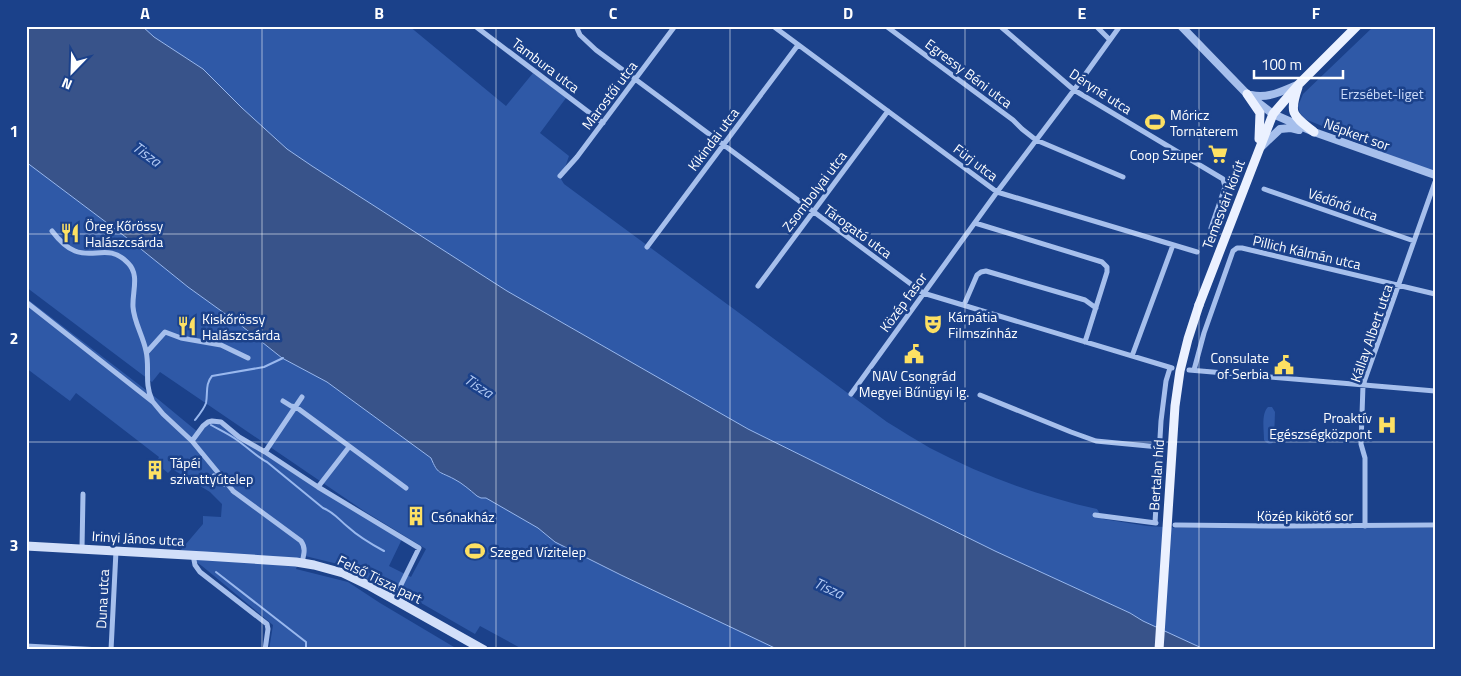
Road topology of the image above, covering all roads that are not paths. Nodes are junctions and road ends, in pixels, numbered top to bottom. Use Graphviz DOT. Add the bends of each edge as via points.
graph roads {
  1 [pos="475,26"];
  2 [pos="576,26"];
  3 [pos="675,26"];
  4 [pos="773,26"];
  5 [pos="886,26"];
  6 [pos="1000,26"];
  7 [pos="1096,26"];
  8 [pos="1120,26"];
  9 [pos="1181,26"];
  10 [pos="1357,26"];
  11 [pos="1110,40"];
  12 [pos="798,44"];
  13 [pos="635,80"];
  14 [pos="1299,84"];
  15 [pos="1074,90"];
  16 [pos="1247,94"];
  17 [pos="888,111"];
  18 [pos="1273,114"];
  19 [pos="603,122"];
  20 [pos="1314,132"];
  21 [pos="1036,140"];
  22 [pos="723,145"];
  23 [pos="1258,151"];
  24 [pos="1435,175"];
  25 [pos="560,176"];
  26 [pos="1123,177"];
  27 [pos="1223,180"];
  28 [pos="1435,182"];
  29 [pos="1264,189"];
  30 [pos="997,192"];
  31 [pos="813,212"];
  32 [pos="975,223"];
  33 [pos="1211,228"];
  34 [pos="52,231"];
  35 [pos="1414,241"];
  36 [pos="1172,245"];
  37 [pos="647,247"];
  38 [pos="1234,251"];
  39 [pos="1197,252"];
  40 [pos="758,286"];
  41 [pos="1399,286"];
  42 [pos="923,293"];
  43 [pos="1435,294"];
  44 [pos="26,302"];
  45 [pos="964,305"];
  46 [pos="1199,305"];
  47 [pos="1096,308"];
  48 [pos="1085,342"];
  49 [pos="147,352"];
  50 [pos="1132,356"];
  51 [pos="248,358"];
  52 [pos="1363,385"];
  53 [pos="1435,391"];
  54 [pos="851,394"];
  55 [pos="980,395"];
  56 [pos="302,397"];
  57 [pos="283,401"];
  58 [pos="153,402"];
  59 [pos="296,407"];
  60 [pos="192,441"];
  61 [pos="349,447"];
  62 [pos="1159,447"];
  63 [pos="265,452"];
  64 [pos="214,476"];
  65 [pos="318,487"];
  66 [pos="406,488"];
  67 [pos="234,492"];
  68 [pos="83,494"];
  69 [pos="1095,515"];
  70 [pos="1175,525"];
  71 [pos="1435,525"];
  72 [pos="1365,526"];
  73 [pos="26,546"];
  74 [pos="82,549"];
  75 [pos="116,550"];
  76 [pos="195,555"];
  77 [pos="302,562"];
  78 [pos="394,599"];
  79 [pos="26,646"];
  80 [pos="101,650"];
  81 [pos="111,650"];
  82 [pos="265,650"];
  83 [pos="484,650"];
  84 [pos="1159,650"];
  1 -- 19 [label="street, Tambura utca"];
  2 -- 13 [label="street, Tárogató utca" via="587,43"];
  3 -- 13 [label="street, Marostői utca"];
  4 -- 12 [label="street, Fürj utca"];
  5 -- 21 [label="street, Egressy Béni utca"];
  6 -- 15 [label="street, Déryné utca"];
  7 -- 11 [label="street"];
  8 -- 11 [label="street, Közép fasor"];
  9 -- 16 [label="street, Népkert sor"];
  10 -- 14 [label="main road, Temesvári körút"];
  11 -- 15 [label="street, Közép fasor"];
  12 -- 17 [label="street, Fürj utca"];
  12 -- 22 [label="street, Kikindai utca"];
  13 -- 19 [label="street, Marostői utca"];
  13 -- 22 [label="street, Tárogató utca"];
  14 -- 16 [label="street" via="1266,97"];
  14 -- 18 [label="main road, Temesvári körút"];
  14 -- 20 [label="main road" via="1294,112"];
  15 -- 21 [label="street, Közép fasor"];
  15 -- 27 [label="street, Déryné utca"];
  16 -- 18 [label="street, Népkert sor"];
  16 -- 23 [label="main road" via="1261,117"];
  17 -- 30 [label="street, Fürj utca"];
  17 -- 31 [label="street, Zsombolyai utca"];
  18 -- 20 [label="street, Népkert sor"];
  18 -- 23 [label="main road, Temesvári körút"];
  19 -- 25 [label="street, Marostői utca"];
  20 -- 23 [label="street" via="1280,129"];
  20 -- 24 [label="street, Népkert sor"];
  21 -- 26 [label="street"];
  21 -- 30 [label="street, Közép fasor"];
  22 -- 31 [label="street, Tárogató utca"];
  22 -- 37 [label="street, Kikindai utca"];
  23 -- 46 [label="main road, Temesvári körút"];
  27 -- 33 [label="street, Temesvári körút" via="1225,187"];
  28 -- 35 [label="street, Kállay Albert utca"];
  29 -- 35 [label="street, Védőnő utca"];
  30 -- 32 [label="street, Közép fasor"];
  30 -- 36 [label="street, Fürj utca"];
  31 -- 40 [label="street, Zsombolyai utca"];
  31 -- 42 [label="street, Tárogató utca"];
  32 -- 42 [label="street, Közép fasor"];
  32 -- 47 [label="street" via="1102,262 1107,272"];
  34 -- 49 [label="street" via="73,251 117,254 133,268 133,308"];
  35 -- 41 [label="street, Kállay Albert utca"];
  36 -- 39 [label="street, Fürj utca"];
  36 -- 50 [label="street"];
  38 -- 41 [label="street, Pillich Kálmán utca" via="1242,248"];
  38 -- 52 [label="street, Temesvári körút" via="1192,370"];
  41 -- 43 [label="street, Pillich Kálmán utca"];
  41 -- 52 [label="street, Kállay Albert utca"];
  42 -- 45 [label="street, Tárogató utca"];
  42 -- 54 [label="street, Közép fasor"];
  44 -- 58 [label="street"];
  45 -- 47 [label="street" via="977,275 986,271 1085,300"];
  45 -- 48 [label="street, Tárogató utca"];
  46 -- 84 [label="main road, Bertalan híd, bridge" via="1180,371 1174,406"];
  47 -- 48 [label="street"];
  48 -- 50 [label="street, Tárogató utca"];
  49 -- 51 [label="street" via="165,332 221,345"];
  49 -- 58 [label="street" via="147,383"];
  50 -- 62 [label="street, Tárogató utca" via="1171,368 1166,381"];
  52 -- 53 [label="street"];
  52 -- 72 [label="street, Kállay Albert utca" via="1361,444 1365,458"];
  55 -- 62 [label="street" via="1089,439"];
  56 -- 59 [label="street"];
  57 -- 59 [label="street"];
  58 -- 60 [label="street"];
  59 -- 61 [label="street"];
  59 -- 63 [label="street"];
  60 -- 63 [label="street" via="203,426 216,421"];
  60 -- 67 [label="street"];
  61 -- 65 [label="street"];
  61 -- 66 [label="street"];
  62 -- 69 [label="street" via="1156,523"];
  63 -- 65 [label="street"];
  64 -- 67 [label="street"];
  65 -- 78 [label="street" via="419,548"];
  67 -- 77 [label="street" via="301,541 305,550"];
  68 -- 74 [label="street, Irinyi János utca"];
  70 -- 72 [label="street, Közép kikötő sor"];
  71 -- 72 [label="street, Közép kikötő sor"];
  73 -- 74 [label="main road, Irinyi János utca"];
  74 -- 75 [label="main road, Irinyi János utca"];
  75 -- 76 [label="main road, Irinyi János utca"];
  75 -- 81 [label="street, Duna utca"];
  76 -- 77 [label="main road, Felső Tisza part"];
  76 -- 82 [label="street, Irinyi János utca" via="195,565 200,572 265,622 268,629"];
  77 -- 78 [label="main road, Felső Tisza part" via="343,574"];
  78 -- 83 [label="main road, Felső Tisza part"];
  79 -- 80 [label="street"];
}
